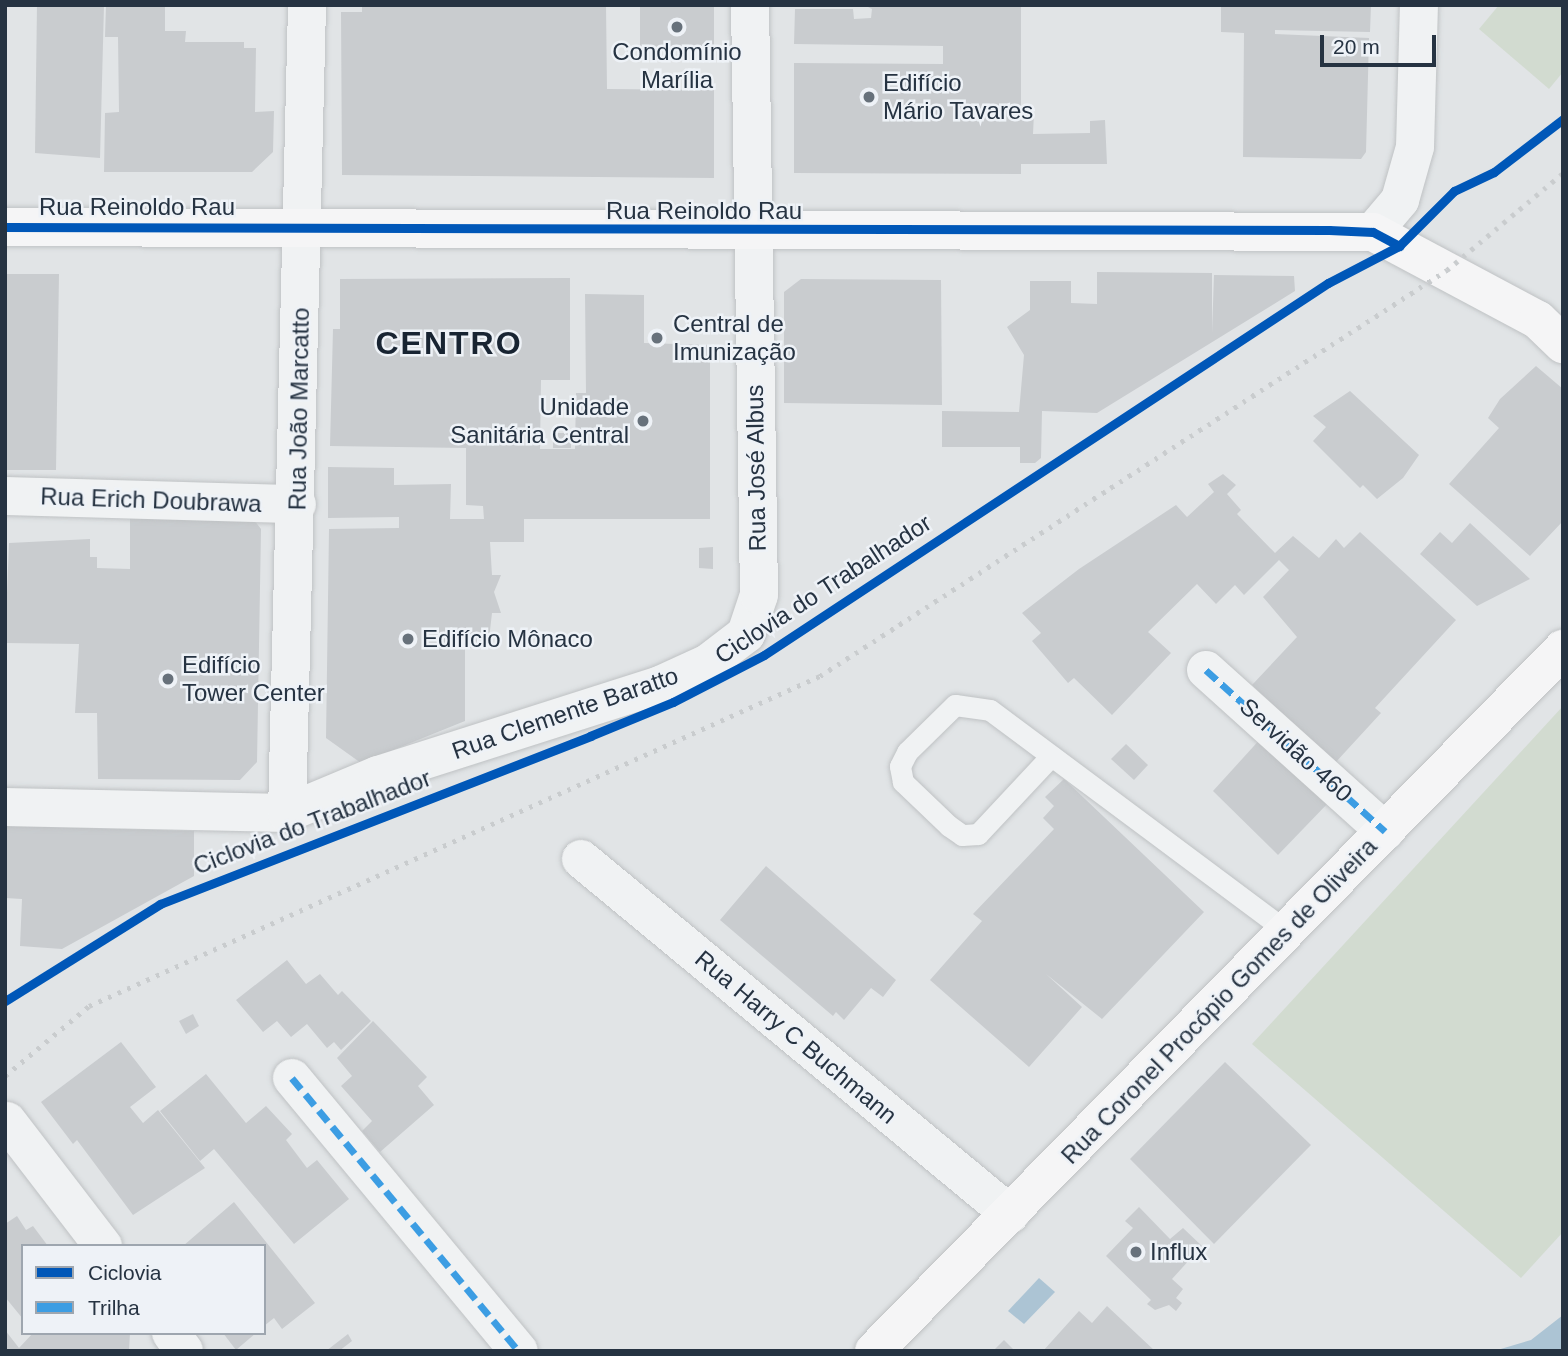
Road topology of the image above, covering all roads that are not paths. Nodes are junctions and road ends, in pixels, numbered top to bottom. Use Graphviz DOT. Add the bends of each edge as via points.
graph roads {
  1 [pos="307,5"];
  2 [pos="750,5"];
  3 [pos="1419,5"];
  4 [pos="302,226"];
  5 [pos="5,227"];
  6 [pos="752,231"];
  7 [pos="1373,232"];
  8 [pos="1563,344"];
  9 [pos="5,496"];
  10 [pos="297,504"];
  11 [pos="746,634"];
  12 [pos="1563,649"];
  13 [pos="1206,670"];
  14 [pos="1051,756"];
  15 [pos="5,807"];
  16 [pos="288,813"];
  17 [pos="1385,831"];
  18 [pos="582,859"];
  19 [pos="1287,931"];
  20 [pos="292,1078"];
  21 [pos="7,1121"];
  22 [pos="1010,1214"];
  23 [pos="101,1244"];
  24 [pos="172,1335"];
  25 [pos="184,1351"];
  26 [pos="519,1351"];
  27 [pos="874,1351"];
  1 -- 4 [label="street, Rua João Marcatto"];
  2 -- 6 [label="street, Rua José Albus"];
  3 -- 7 [label="street" via="1415,147 1400,200"];
  4 -- 5 [label="main road, Rua Reinoldo Rau"];
  4 -- 6 [label="main road, Rua Reinoldo Rau"];
  4 -- 10 [label="street, Rua João Marcatto"];
  6 -- 7 [label="main road, Rua Reinoldo Rau"];
  6 -- 11 [label="street, Rua José Albus" via="759,595"];
  7 -- 8 [label="main road, Rua Reinoldo Rau" via="1538,320"];
  9 -- 10 [label="street, Rua Erich Doubrawa"];
  10 -- 16 [label="street, Rua João Marcatto"];
  11 -- 16 [label="street, Rua Clemente Baratto" via="708,663 660,685 378,775"];
  12 -- 17 [label="main road, Rua Coronel Procópio Gomes de Oliveira"];
  13 -- 17 [label="street, Servidão 460"];
  14 -- 14 [label="lane" via="990,710 955,705 907,752 900,765 903,782 962,835 978,834"];
  14 -- 19 [label="lane"];
  15 -- 16 [label="street, Rua Clemente Baratto"];
  17 -- 19 [label="main road, Rua Coronel Procópio Gomes de Oliveira"];
  18 -- 22 [label="street, Rua Harry C Buchmann"];
  19 -- 22 [label="main road, Rua Coronel Procópio Gomes de Oliveira"];
  20 -- 26 [label="street"];
  21 -- 23 [label="street"];
  22 -- 27 [label="main road, Rua Coronel Procópio Gomes de Oliveira"];
  24 -- 25 [label="street"];
}
